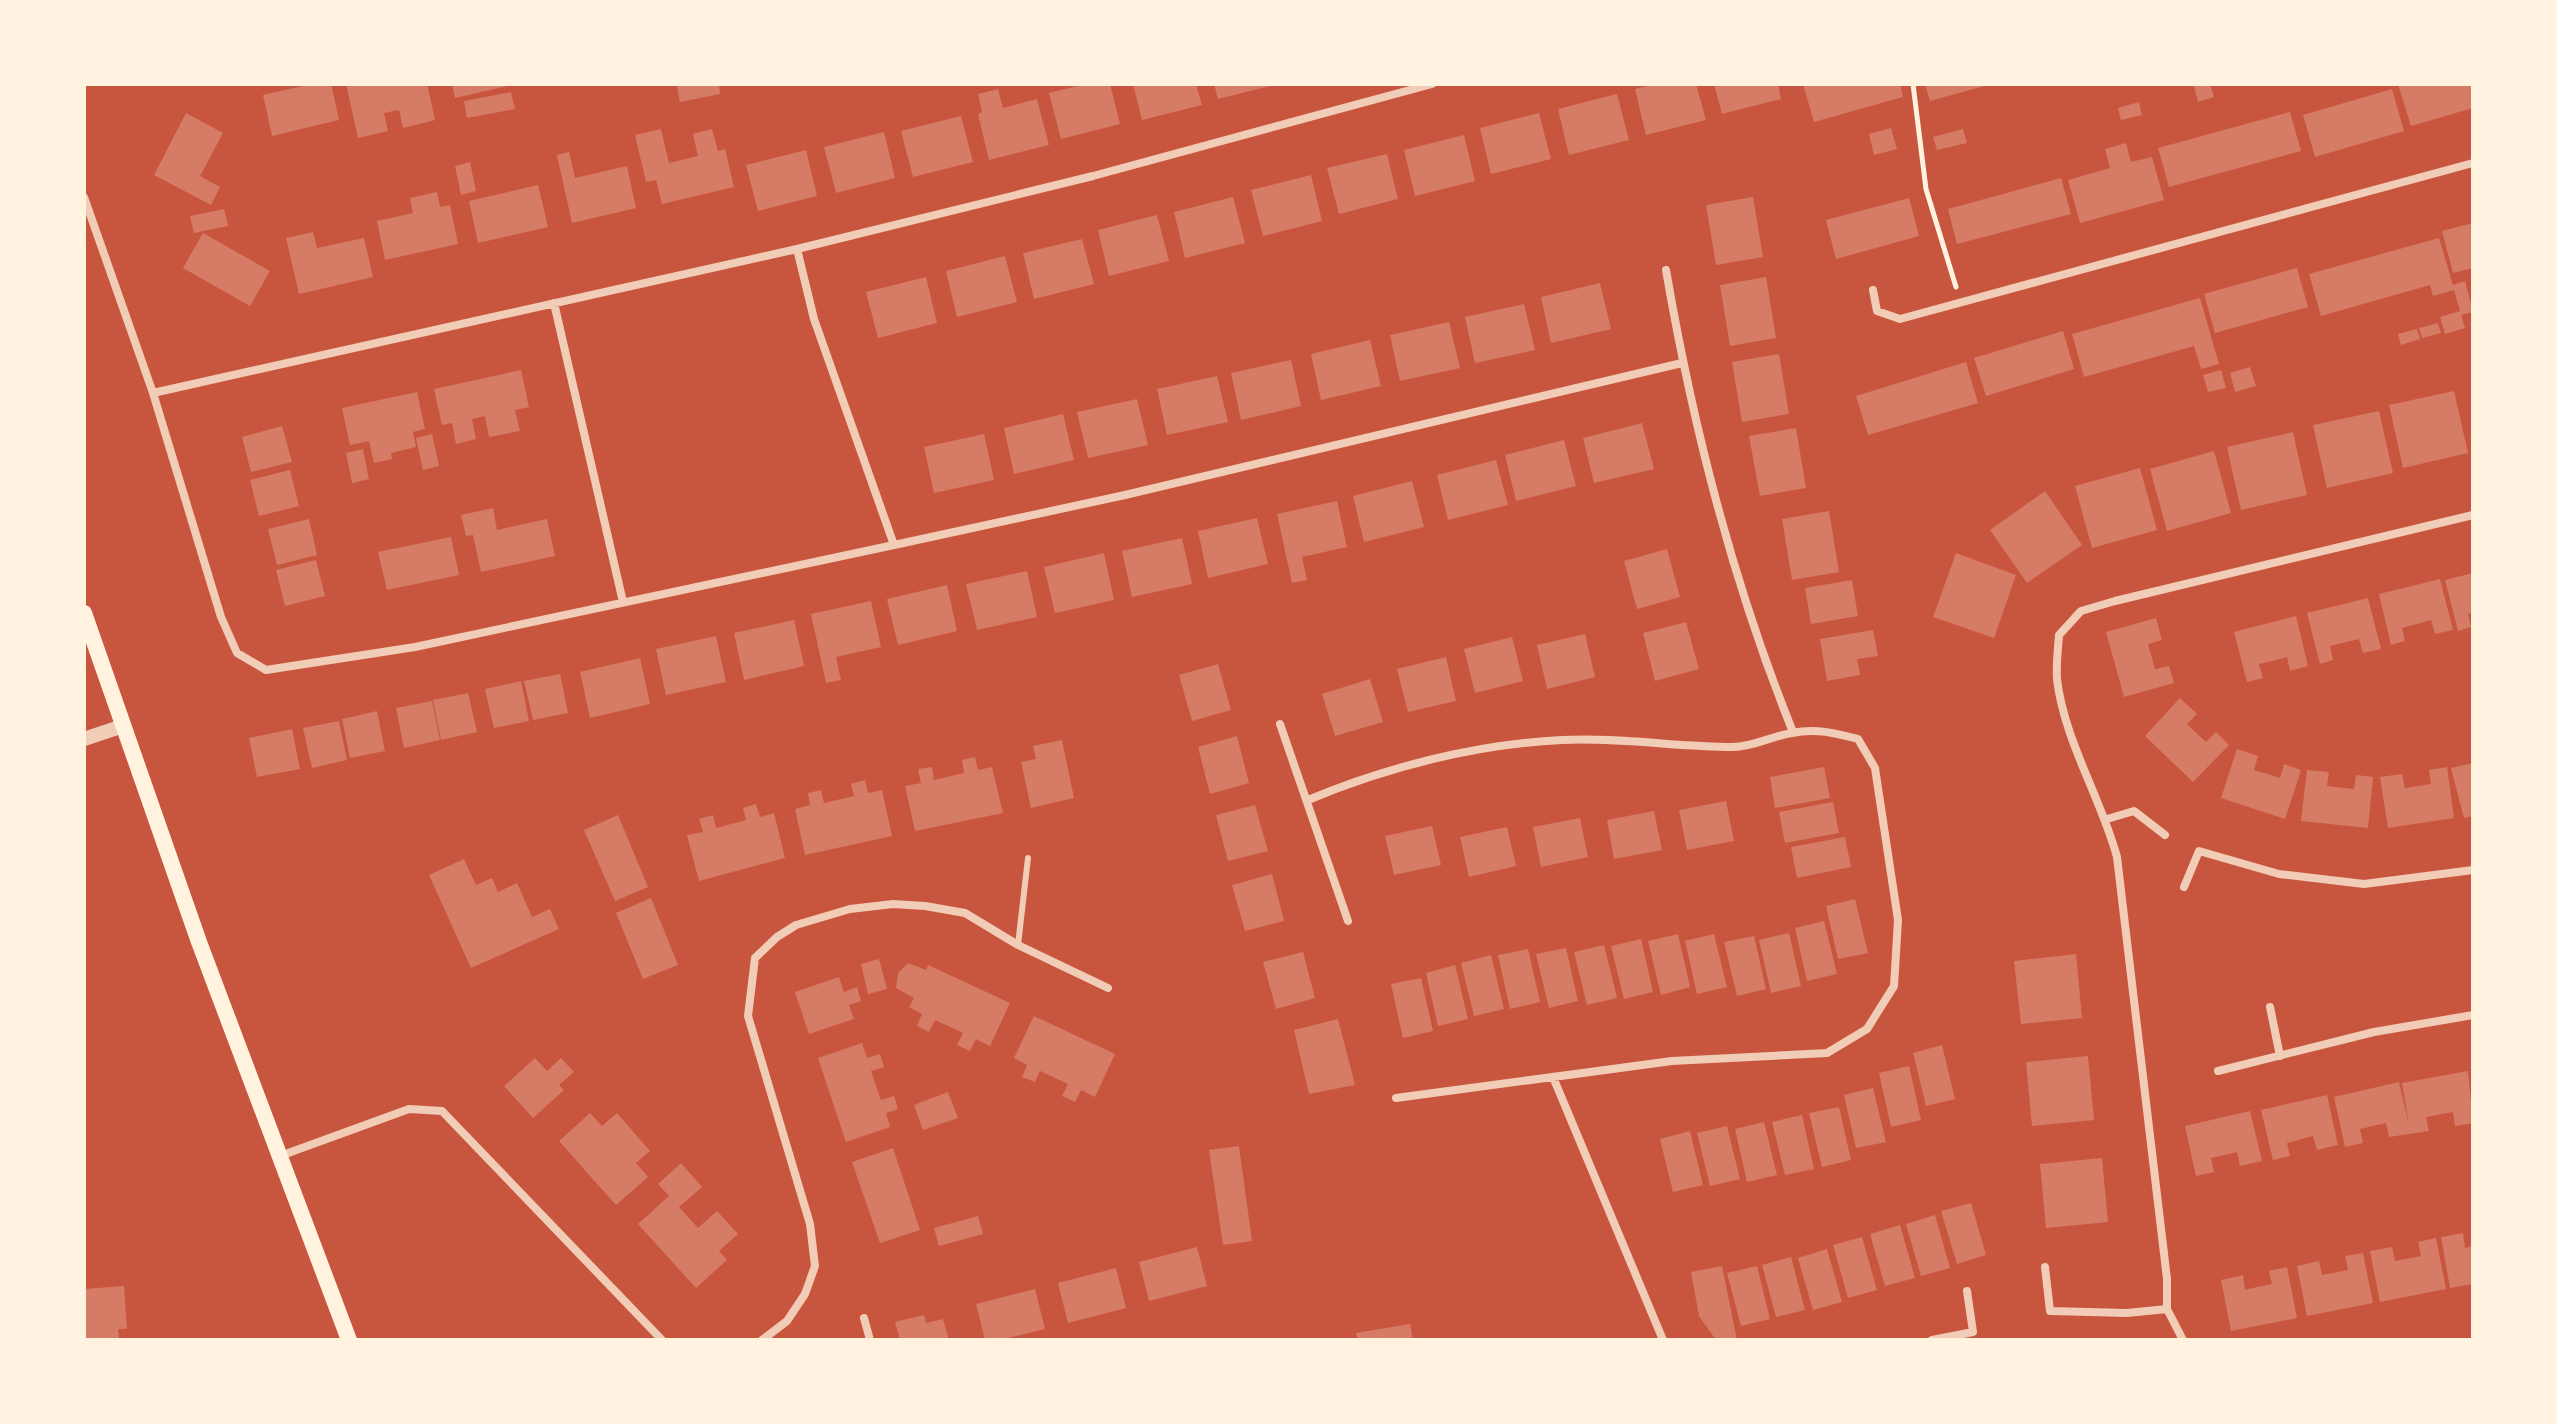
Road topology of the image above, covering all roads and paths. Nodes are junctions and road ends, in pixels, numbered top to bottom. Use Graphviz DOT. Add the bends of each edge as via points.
graph roads {
  1 [pos="1432,84"];
  2 [pos="1913,84"];
  3 [pos="2473,163"];
  4 [pos="84,197"];
  5 [pos="797,249"];
  6 [pos="1666,270"];
  7 [pos="1873,290"];
  8 [pos="554,303"];
  9 [pos="1961,303"];
  10 [pos="1682,363"];
  11 [pos="153,393"];
  12 [pos="2473,515"];
  13 [pos="894,545"];
  14 [pos="623,602"];
  15 [pos="84,613"];
  16 [pos="1280,724"];
  17 [pos="123,726"];
  18 [pos="1793,732"];
  19 [pos="84,739"];
  20 [pos="1308,800"];
  21 [pos="2107,819"];
  22 [pos="2165,835"];
  23 [pos="1028,858"];
  24 [pos="2473,870"];
  25 [pos="2184,887"];
  26 [pos="1348,921"];
  27 [pos="1018,945"];
  28 [pos="1108,988"];
  29 [pos="2270,1007"];
  30 [pos="2473,1015"];
  31 [pos="2280,1056"];
  32 [pos="2218,1071"];
  33 [pos="1553,1077"];
  34 [pos="1396,1098"];
  35 [pos="280,1156"];
  36 [pos="2045,1267"];
  37 [pos="1967,1291"];
  38 [pos="2167,1309"];
  39 [pos="864,1318"];
  40 [pos="349,1340"];
  41 [pos="662,1340"];
  42 [pos="762,1340"];
  43 [pos="870,1340"];
  44 [pos="1663,1340"];
  45 [pos="1932,1340"];
  46 [pos="2183,1340"];
  1 -- 5 [label="street"];
  2 -- 9 [label="path" via="1926,189"];
  3 -- 9 [label="street"];
  4 -- 11 [label="street"];
  5 -- 8 [label="street"];
  5 -- 13 [label="street" via="814,319"];
  6 -- 10 [label="street"];
  7 -- 9 [label="street" via="1877,311 1900,319"];
  8 -- 11 [label="street"];
  8 -- 14 [label="street"];
  10 -- 13 [label="street"];
  10 -- 18 [label="street" via="1717,504"];
  11 -- 14 [label="street" via="221,617 237,653 266,670 415,647"];
  12 -- 21 [label="street" via="2081,611 2059,635 2057,679 2073,737"];
  13 -- 14 [label="street"];
  15 -- 17 [label="main road"];
  16 -- 20 [label="street"];
  17 -- 19 [label="street"];
  17 -- 35 [label="main road"];
  18 -- 20 [label="street" via="1738,747 1565,739 1508,744 1357,780"];
  18 -- 33 [label="street" via="1823,730 1858,739 1875,768 1898,920 1894,986 1867,1029 1827,1053 1672,1061"];
  20 -- 26 [label="street"];
  21 -- 22 [label="street" via="2134,811"];
  21 -- 38 [label="street" via="2117,857"];
  23 -- 27 [label="lane"];
  24 -- 25 [label="street" via="2364,884 2279,874 2199,851"];
  27 -- 28 [label="street"];
  27 -- 42 [label="street" via="965,913 893,904 850,909 796,925 755,958 748,1016 810,1224 815,1266 787,1321"];
  29 -- 31 [label="street"];
  30 -- 31 [label="street"];
  31 -- 32 [label="street"];
  33 -- 34 [label="street"];
  33 -- 44 [label="street"];
  35 -- 40 [label="main road"];
  35 -- 41 [label="street" via="409,1109 442,1111"];
  36 -- 38 [label="street" via="2050,1311"];
  37 -- 45 [label="street" via="1973,1332"];
  38 -- 46 [label="street"];
  39 -- 43 [label="street"];
}
